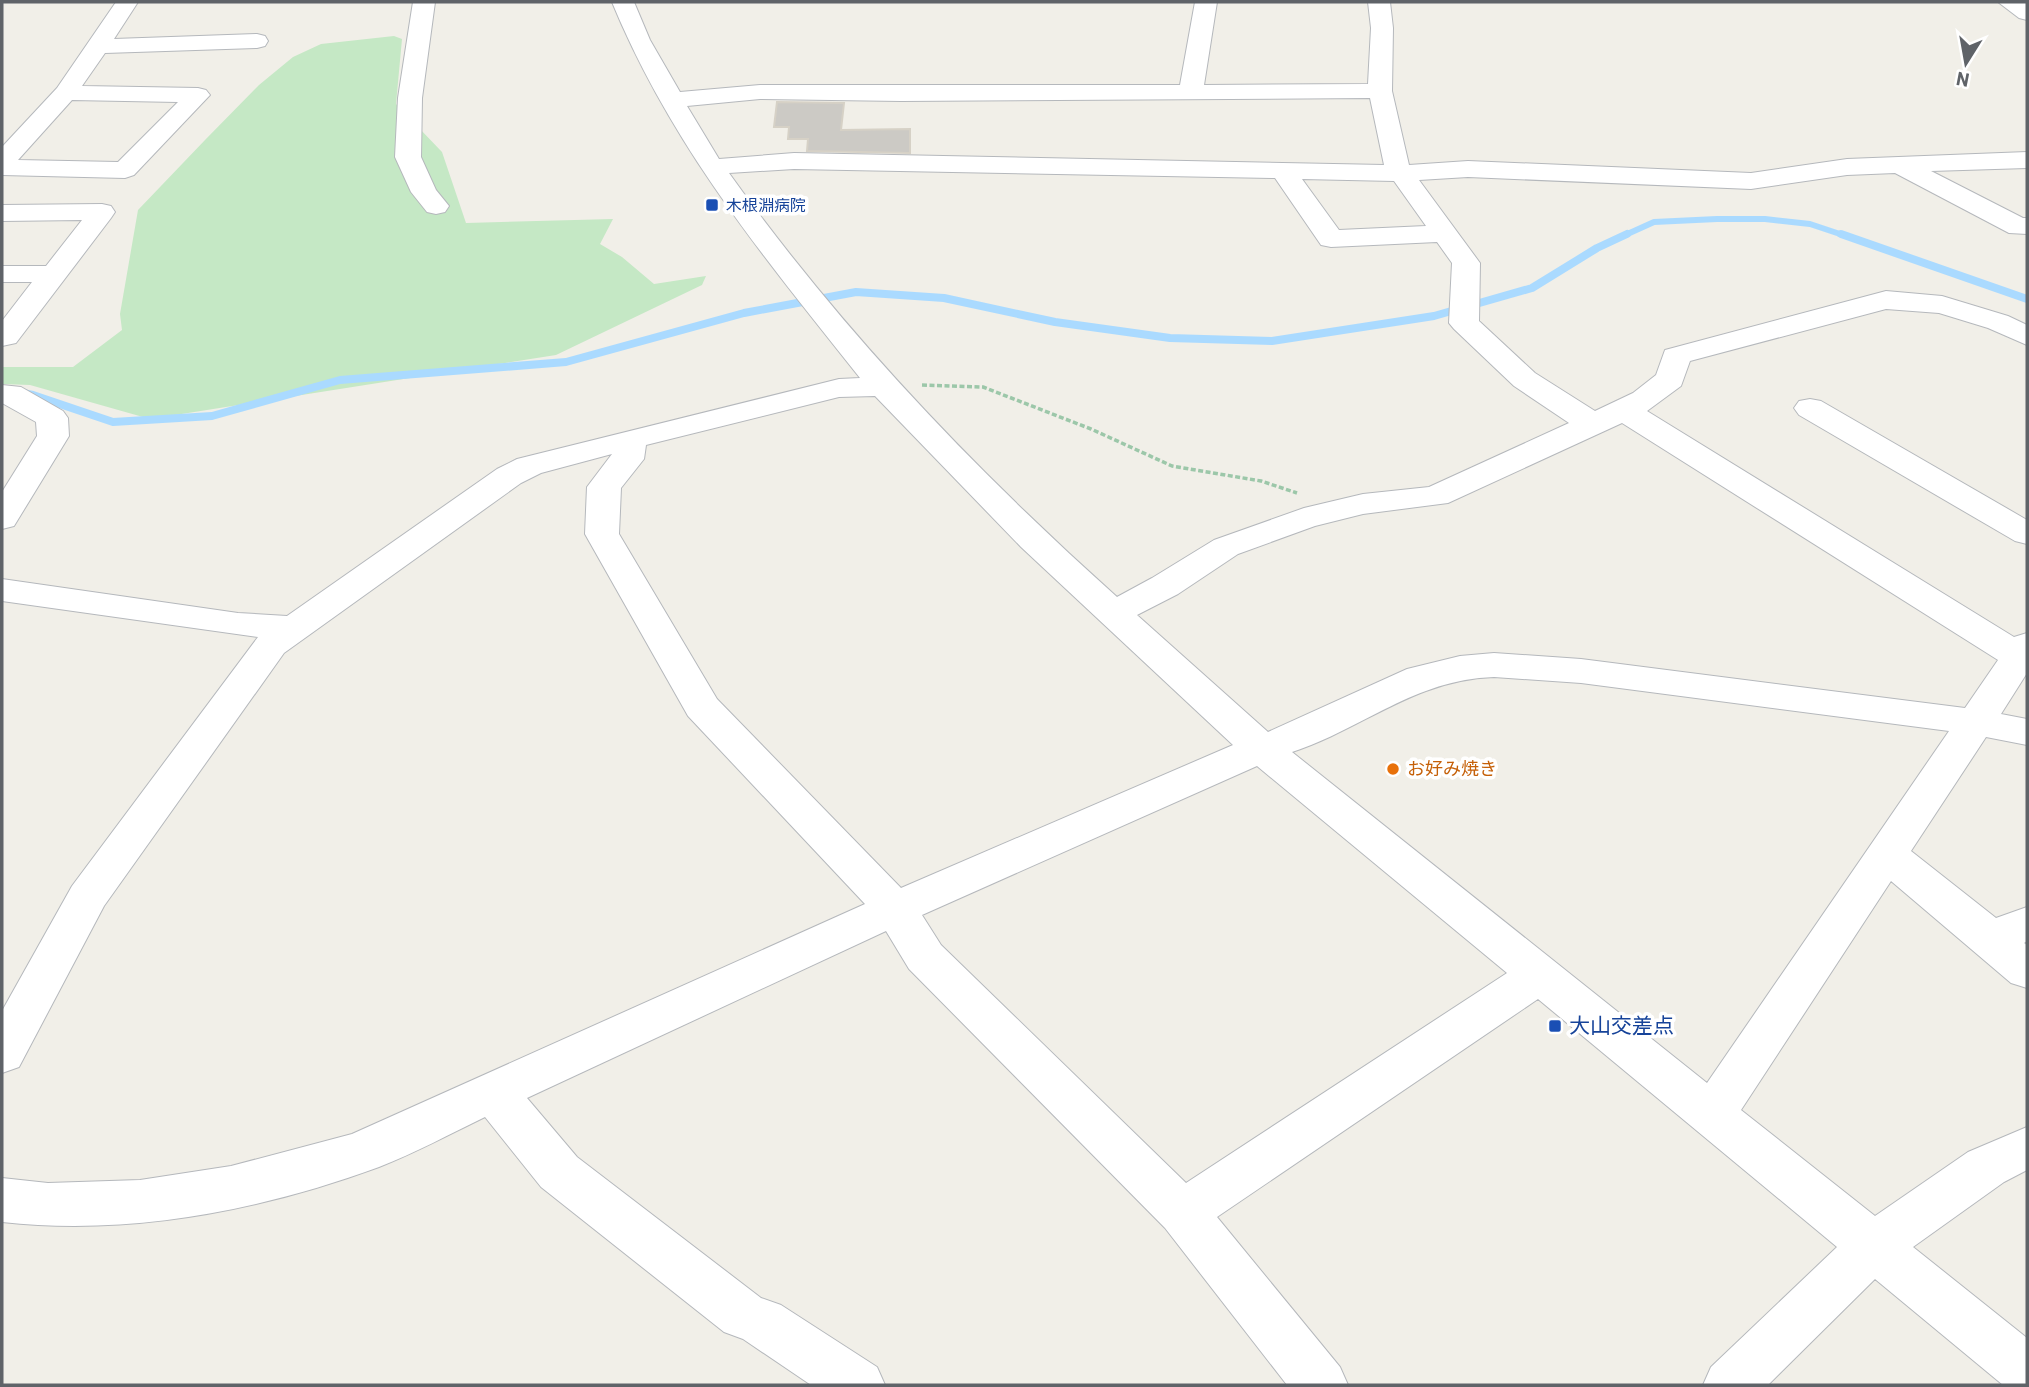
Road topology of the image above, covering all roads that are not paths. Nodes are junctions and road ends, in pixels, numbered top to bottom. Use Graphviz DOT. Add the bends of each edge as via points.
graph roads {
  1 [pos="127,2"];
  2 [pos="424,2"];
  3 [pos="623,2"];
  4 [pos="1206,2"];
  5 [pos="1379,2"];
  6 [pos="2009,2"];
  7 [pos="2027,13"];
  8 [pos="257,41"];
  9 [pos="97,46"];
  10 [pos="1380,90"];
  11 [pos="66,93"];
  12 [pos="1191,93"];
  13 [pos="672,100"];
  14 [pos="2027,160"];
  15 [pos="2,162"];
  16 [pos="1898,165"];
  17 [pos="2,167"];
  18 [pos="711,167"];
  19 [pos="1283,171"];
  20 [pos="1401,173"];
  21 [pos="436,206"];
  22 [pos="2,213"];
  23 [pos="2027,226"];
  24 [pos="1445,233"];
  25 [pos="2,274"];
  26 [pos="54,274"];
  27 [pos="2027,336"];
  28 [pos="2,337"];
  29 [pos="883,387"];
  30 [pos="2,394"];
  31 [pos="1810,408"];
  32 [pos="1610,417"];
  33 [pos="630,439"];
  34 [pos="2,519"];
  35 [pos="2027,534"];
  36 [pos="2,590"];
  37 [pos="1112,614"];
  38 [pos="296,628"];
  39 [pos="2023,651"];
  40 [pos="1976,722"];
  41 [pos="2027,732"];
  42 [pos="1261,748"];
  43 [pos="1887,854"];
  44 [pos="895,909"];
  45 [pos="2009,931"];
  46 [pos="2027,971"];
  47 [pos="1540,974"];
  48 [pos="2,1054"];
  49 [pos="494,1093"];
  50 [pos="1712,1114"];
  51 [pos="2027,1147"];
  52 [pos="2,1200"];
  53 [pos="1183,1213"];
  54 [pos="1873,1246"];
  55 [pos="2027,1371"];
  56 [pos="857,1385"];
  57 [pos="1320,1385"];
  58 [pos="1731,1385"];
  1 -- 9 [label="street"];
  2 -- 21 [label="street" via="410,98 408,157"];
  3 -- 13 [label="street"];
  4 -- 12 [label="street"];
  5 -- 10 [label="street"];
  6 -- 7 [label="street"];
  8 -- 9 [label="street"];
  9 -- 11 [label="street"];
  10 -- 12 [label="street"];
  10 -- 20 [label="street"];
  11 -- 15 [label="street" via="26,122"];
  11 -- 17 [label="street" via="198,95 125,170"];
  12 -- 13 [label="street" via="760,92"];
  13 -- 18 [label="street"];
  14 -- 16 [label="street"];
  16 -- 20 [label="street" via="1847,167 1751,181 1468,169"];
  16 -- 23 [label="street" via="2019,228"];
  18 -- 19 [label="street" via="794,161"];
  18 -- 29 [label="street"];
  19 -- 20 [label="street"];
  19 -- 24 [label="street" via="1331,239"];
  20 -- 24 [label="street"];
  22 -- 26 [label="street" via="102,212"];
  24 -- 32 [label="street" via="1466,263 1464,323 1527,383"];
  25 -- 26 [label="street"];
  26 -- 28 [label="street"];
  27 -- 32 [label="street" via="1942,305 1886,300 1676,356 1670,379"];
  29 -- 33 [label="street" via="839,388"];
  29 -- 37 [label="street"];
  30 -- 34 [label="street" via="52,418 53,436"];
  31 -- 35 [label="street"];
  32 -- 37 [label="street" via="1436,496 1304,518 1226,547"];
  32 -- 39 [label="street"];
  33 -- 38 [label="street" via="529,466 509,476"];
  33 -- 44 [label="street" via="628,459 604,487 602,534 702,707"];
  36 -- 38 [label="street"];
  37 -- 42 [label="street"];
  38 -- 48 [label="street" via="271,645 87,897"];
  39 -- 40 [label="street"];
  40 -- 41 [label="street"];
  40 -- 42 [label="street" via="1581,671 1484,667 1443,671 1420,679 1292,740"];
  40 -- 43 [label="street"];
  42 -- 44 [label="street"];
  42 -- 47 [label="street"];
  43 -- 45 [label="street"];
  43 -- 50 [label="street"];
  44 -- 49 [label="street"];
  44 -- 53 [label="street" via="925,957"];
  45 -- 46 [label="street"];
  47 -- 50 [label="street"];
  47 -- 53 [label="street"];
  49 -- 52 [label="street" via="364,1151 206,1193 100,1204"];
  49 -- 56 [label="street" via="559,1172 743,1315"];
  50 -- 54 [label="street"];
  51 -- 54 [label="street" via="1986,1167"];
  53 -- 57 [label="street"];
  54 -- 55 [label="street"];
  54 -- 58 [label="street"];
}
